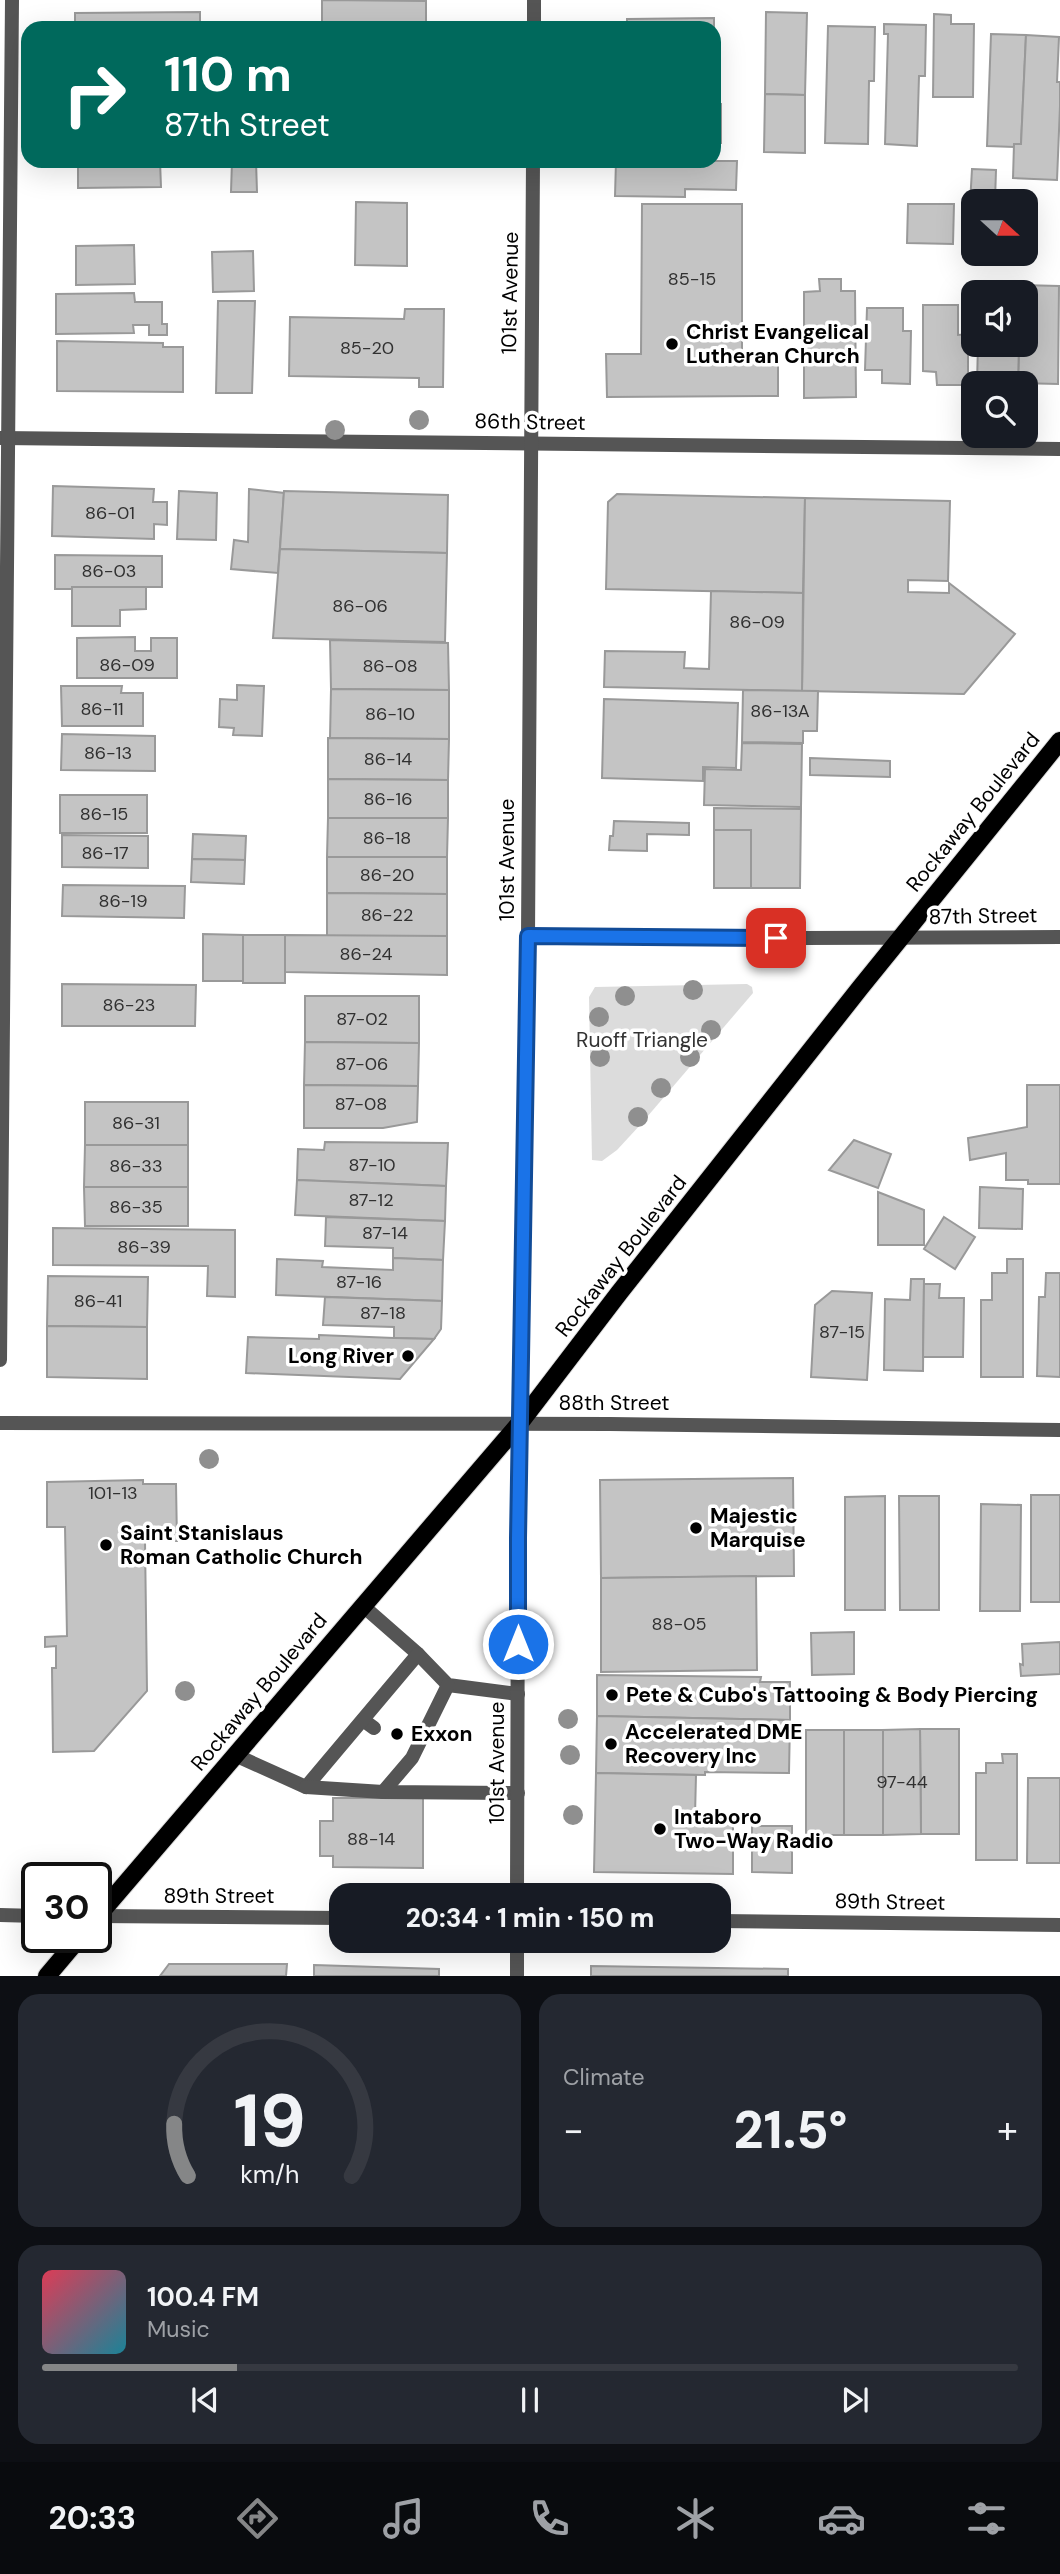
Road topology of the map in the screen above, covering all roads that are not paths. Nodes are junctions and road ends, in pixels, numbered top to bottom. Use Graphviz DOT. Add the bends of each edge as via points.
graph roads {
  1 [pos="12,0"];
  2 [pos="534,0"];
  3 [pos="534,21"];
  4 [pos="533,168"];
  5 [pos="4,438"];
  6 [pos="530,443"];
  7 [pos="1060,449"];
  8 [pos="1060,741"];
  9 [pos="528,936"];
  10 [pos="1060,937"];
  11 [pos="899,938"];
  12 [pos="0,1360"];
  13 [pos="0,1423"];
  14 [pos="519,1424"];
  15 [pos="1060,1430"];
  16 [pos="362,1605"];
  17 [pos="418,1654"];
  18 [pos="448,1685"];
  19 [pos="518,1694"];
  20 [pos="235,1755"];
  21 [pos="306,1787"];
  22 [pos="383,1792"];
  23 [pos="518,1793"];
  24 [pos="517,1883"];
  25 [pos="112,1899"];
  26 [pos="0,1915"];
  27 [pos="21,1916"];
  28 [pos="112,1917"];
  29 [pos="329,1918"];
  30 [pos="731,1922"];
  31 [pos="1060,1925"];
  32 [pos="66,1953"];
  33 [pos="517,1953"];
  34 [pos="47,1976"];
  35 [pos="517,1976"];
  1 -- 5 [label="street"];
  2 -- 3 [label="street"];
  4 -- 6 [label="street, 101st Avenue"];
  5 -- 6 [label="street, 86th Street"];
  5 -- 12 [label="street"];
  6 -- 7 [label="street, 86th Street"];
  6 -- 9 [label="street, 101st Avenue"];
  8 -- 11 [label="main road, Rockaway Boulevard"];
  9 -- 11 [label="street, 87th Street"];
  9 -- 14 [label="street, 101st Avenue"];
  10 -- 11 [label="street, 87th Street"];
  11 -- 14 [label="main road, Rockaway Boulevard"];
  13 -- 14 [label="street, 88th Street"];
  14 -- 15 [label="street, 88th Street"];
  14 -- 16 [label="main road, Rockaway Boulevard"];
  14 -- 19 [label="street, 101st Avenue"];
  16 -- 17 [label="street"];
  16 -- 20 [label="main road, Rockaway Boulevard"];
  17 -- 18 [label="street"];
  17 -- 21 [label="street" via="368,1724"];
  18 -- 19 [label="street"];
  18 -- 22 [label="street" via="409,1756"];
  19 -- 23 [label="street, 101st Avenue"];
  20 -- 21 [label="street"];
  20 -- 25 [label="main road, Rockaway Boulevard"];
  21 -- 22 [label="street"];
  22 -- 23 [label="street"];
  23 -- 24 [label="street, 101st Avenue"];
  26 -- 27 [label="street"];
  28 -- 29 [label="street, 89th Street"];
  30 -- 31 [label="street, 89th Street"];
  32 -- 34 [label="main road"];
  33 -- 35 [label="street"];
}
